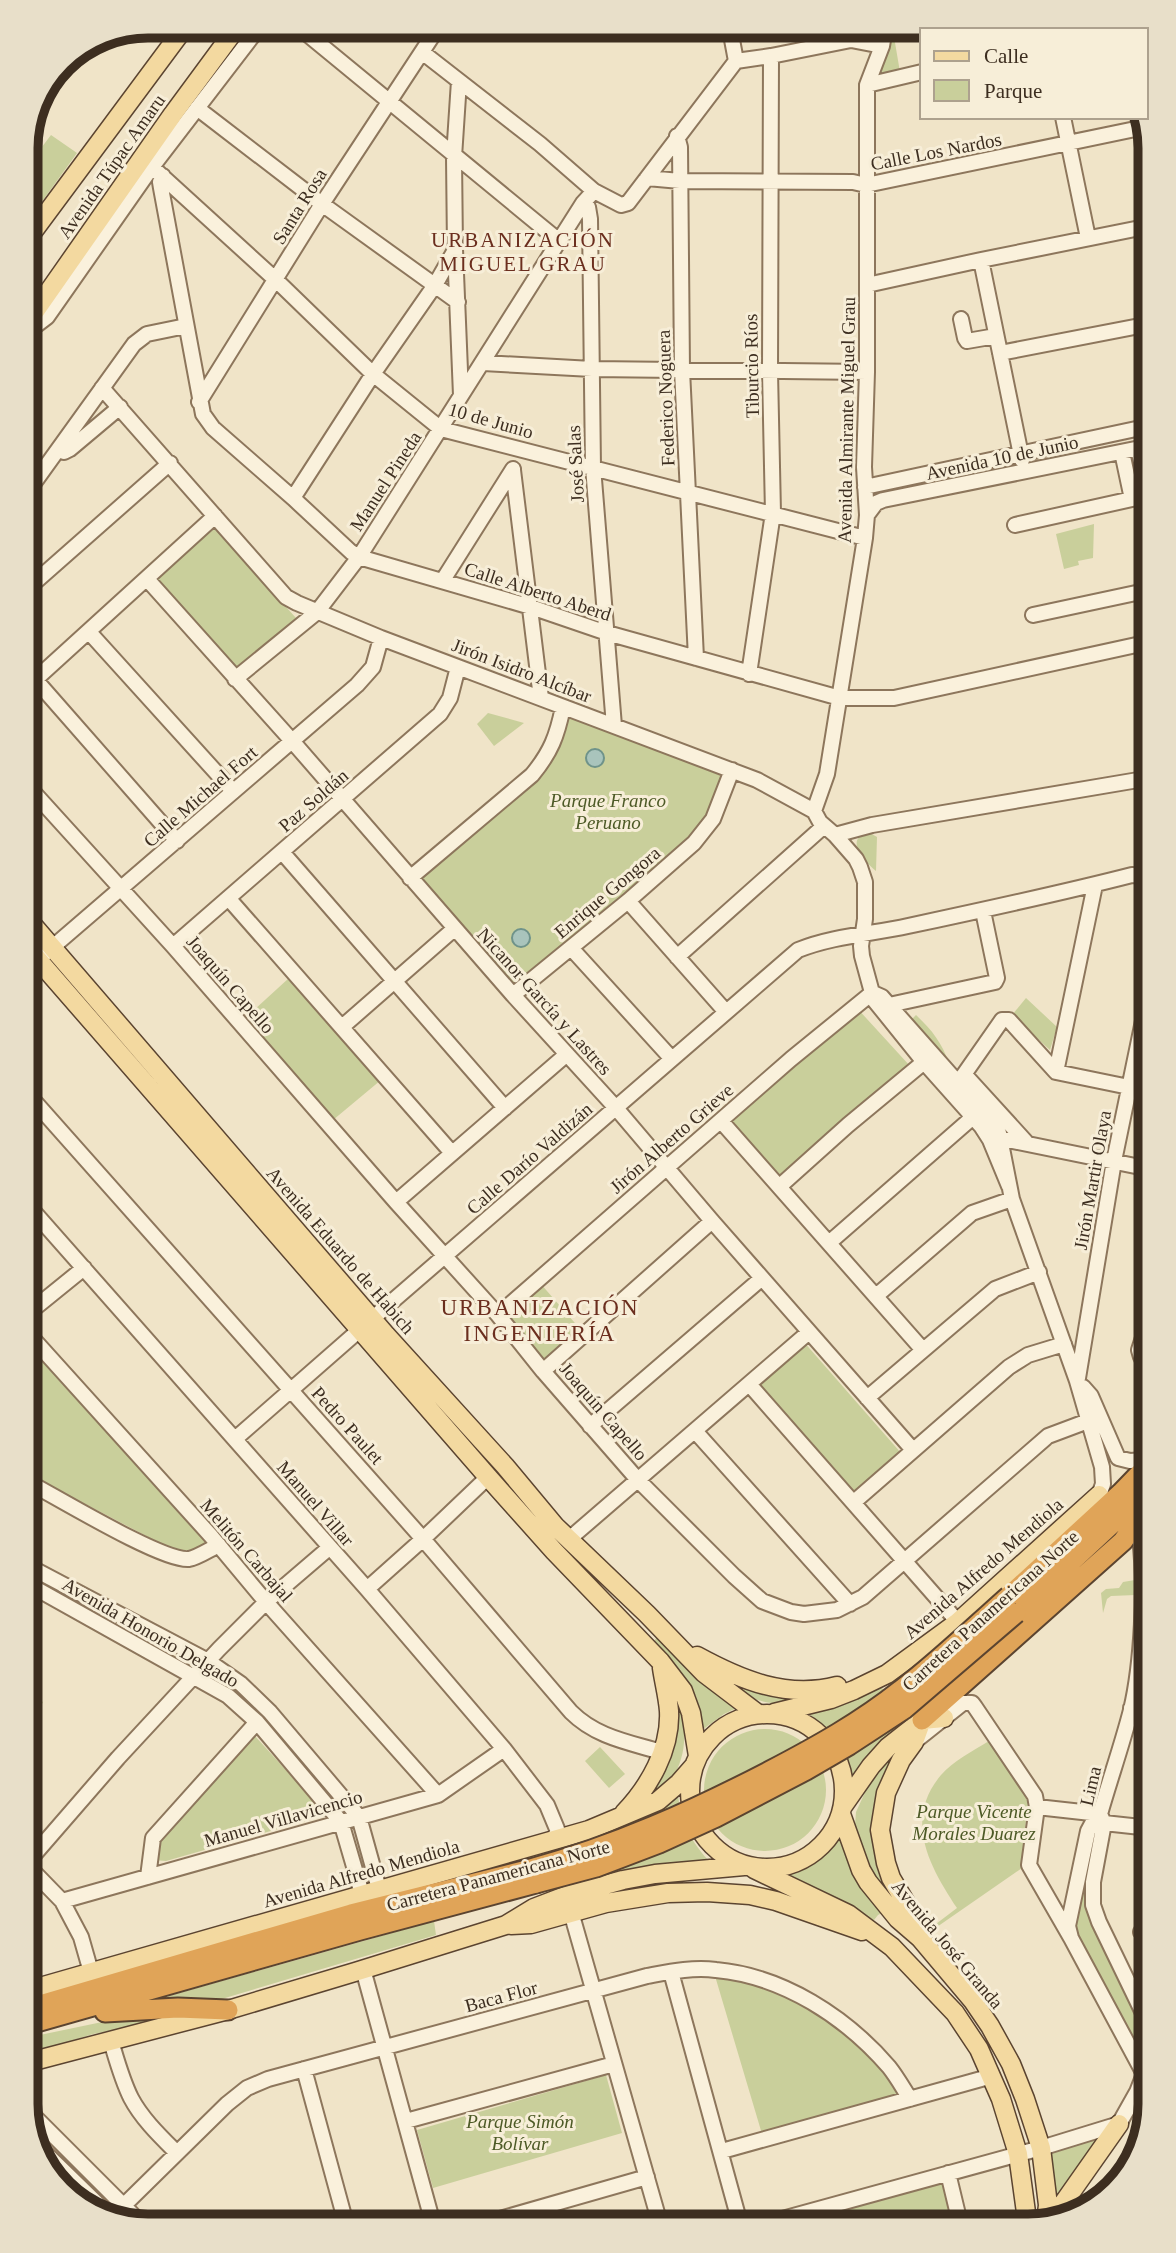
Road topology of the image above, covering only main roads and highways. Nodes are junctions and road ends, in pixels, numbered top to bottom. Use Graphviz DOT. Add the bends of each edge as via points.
graph roads {
  1 [pos="176,39"];
  2 [pos="229,39"];
  3 [pos="39,224"];
  4 [pos="39,305"];
  5 [pos="39,931"];
  6 [pos="39,971"];
  7 [pos="365,1324"];
  8 [pos="1138,1464"];
  9 [pos="1138,1472"];
  10 [pos="1099,1495"];
  11 [pos="1138,1501"];
  12 [pos="1138,1519"];
  13 [pos="1013,1605"];
  14 [pos="655,1623"];
  15 [pos="639,1640"];
  16 [pos="678,1647"];
  17 [pos="660,1661"];
  18 [pos="887,1674"];
  19 [pos="766,1714"];
  20 [pos="944,1718"];
  21 [pos="922,1720"];
  22 [pos="696,1761"];
  23 [pos="843,1810"];
  24 [pos="618,1818"];
  25 [pos="556,1839"];
  26 [pos="748,1867"];
  27 [pos="533,1876"];
  28 [pos="570,1904"];
  29 [pos="898,1919"];
  30 [pos="879,1938"];
  31 [pos="920,1938"];
  32 [pos="39,1987"];
  33 [pos="39,2005"];
  34 [pos="228,2010"];
  35 [pos="73,2013"];
  36 [pos="39,2022"];
  37 [pos="39,2060"];
  38 [pos="1119,2124"];
  39 [pos="1058,2210"];
  40 [pos="1048,2212"];
  41 [pos="1026,2214"];
  1 -- 3 [label="main road, Avenida Túpac Amaru"];
  2 -- 4 [label="main road, Avenida Túpac Amaru"];
  5 -- 7 [label="main road, Avenida Eduardo de Habich"];
  6 -- 7 [label="main road, Avenida Eduardo de Habich"];
  7 -- 14 [label="main road, Avenida Eduardo de Habich" via="505,1466 568,1539"];
  7 -- 15 [label="main road, Avenida Eduardo de Habich" via="488,1477"];
  8 -- 10 [label="highway"];
  9 -- 13 [label="highway, Carretera Panamericana Norte"];
  10 -- 18 [label="main road, Avenida Alfredo Mendiola" via="958,1622"];
  11 -- 13 [label="highway, Carretera Panamericana Norte"];
  12 -- 21 [label="highway" via="1123,1541"];
  13 -- 27 [label="highway, Carretera Panamericana Norte, bridge" via="841,1732 710,1802"];
  14 -- 15 [label="main road" via="654,1638"];
  14 -- 16 [label="main road, Avenida Eduardo de Habich"];
  15 -- 17 [label="main road, Avenida Eduardo de Habich"];
  16 -- 18 [label="main road" via="741,1679 769,1687 808,1691"];
  16 -- 19 [label="main road, Avenida Eduardo de Habich" via="704,1673"];
  17 -- 22 [label="main road, Avenida Eduardo de Habich" via="683,1691 691,1713"];
  17 -- 24 [label="main road" via="668,1730 652,1775 640,1796"];
  18 -- 19 [label="main road, Avenida Alfredo Mendiola" via="831,1699"];
  18 -- 21 [label="main road" via="894,1698"];
  19 -- 22 [label="main road" via="734,1721 713,1735"];
  19 -- 23 [label="main road" via="799,1720 820,1734 836,1755 844,1780"];
  20 -- 21 [label="main road"];
  21 -- 23 [label="main road" via="871,1766"];
  21 -- 31 [label="main road" via="886,1793 880,1830 886,1863"];
  22 -- 24 [label="main road, Avenida Alfredo Mendiola" via="658,1801"];
  22 -- 26 [label="main road" via="690,1792 699,1827 722,1855"];
  23 -- 26 [label="main road" via="830,1838 812,1855 790,1866"];
  23 -- 29 [label="main road, Avenida José Granda" via="861,1870"];
  24 -- 25 [label="main road, Avenida Alfredo Mendiola"];
  25 -- 28 [label="main road" via="572,1863"];
  25 -- 32 [label="main road, Avenida Alfredo Mendiola"];
  26 -- 28 [label="main road" via="623,1880"];
  26 -- 30 [label="main road, Avenida José Granda" via="834,1906"];
  27 -- 33 [label="highway, Carretera Panamericana Norte" via="351,1914"];
  27 -- 35 [label="highway, Carretera Panamericana Norte"];
  28 -- 30 [label="main road" via="668,1893 750,1895"];
  28 -- 34 [label="main road" via="531,1924 506,1925"];
  29 -- 30 [label="main road" via="883,1921"];
  29 -- 31 [label="main road, Avenida José Granda"];
  30 -- 41 [label="main road, Avenida José Granda" via="913,1967 973,2039 992,2076 1017,2154"];
  31 -- 40 [label="main road, Avenida José Granda" via="973,2001 1021,2085 1041,2148"];
  34 -- 35 [label="highway"];
  34 -- 37 [label="main road"];
  35 -- 36 [label="highway, Carretera Panamericana Norte"];
  38 -- 39 [label="main road"];
}
